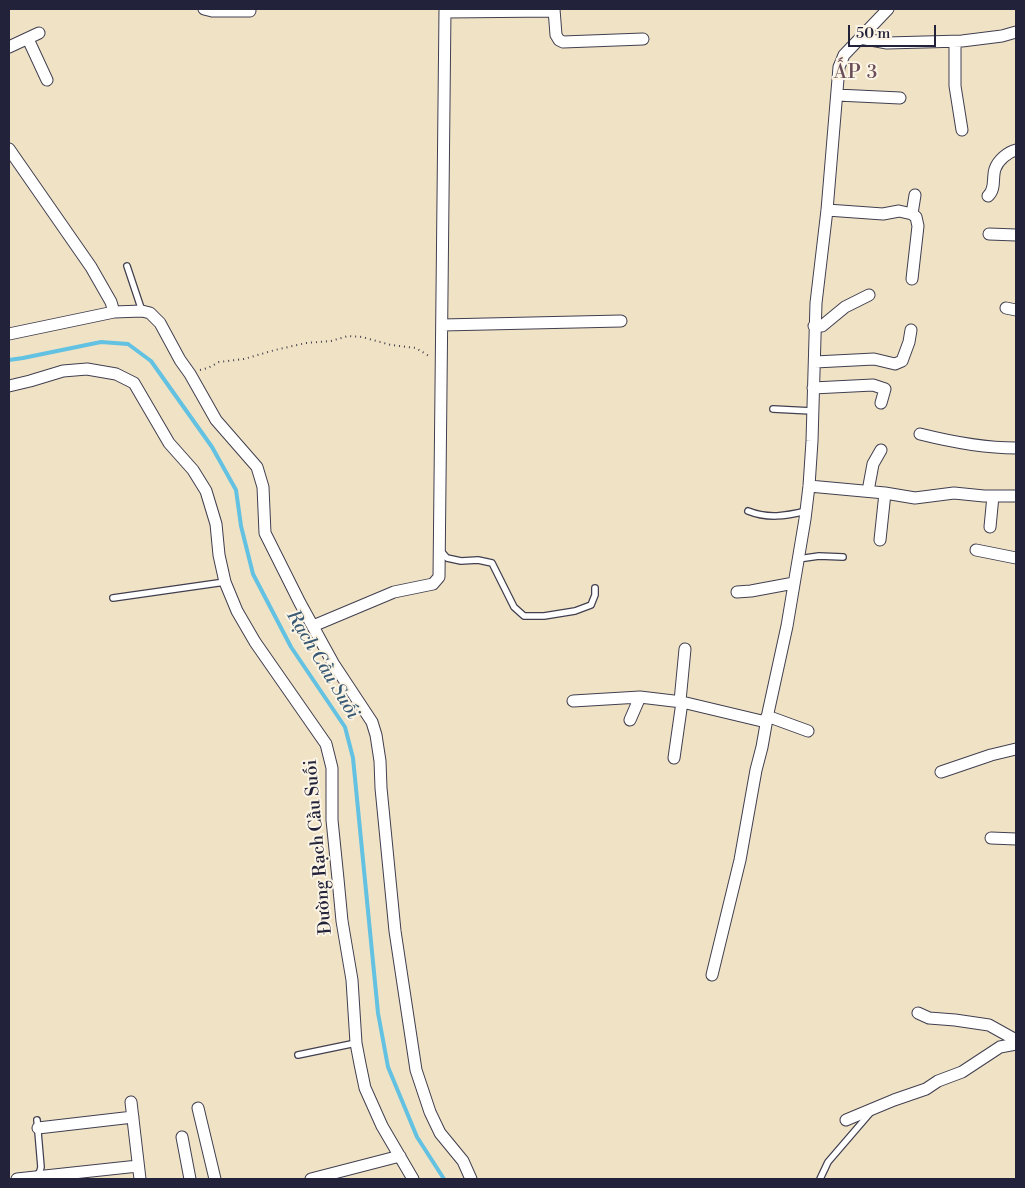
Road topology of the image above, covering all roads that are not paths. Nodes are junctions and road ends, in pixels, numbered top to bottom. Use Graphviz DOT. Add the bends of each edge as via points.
graph roads {
  1 [pos="204,9"];
  2 [pos="888,9"];
  3 [pos="445,10"];
  4 [pos="503,10"];
  5 [pos="554,10"];
  6 [pos="250,11"];
  7 [pos="1016,32"];
  8 [pos="39,34"];
  9 [pos="860,38"];
  10 [pos="28,39"];
  11 [pos="643,39"];
  12 [pos="955,42"];
  13 [pos="9,47"];
  14 [pos="47,80"];
  15 [pos="837,96"];
  16 [pos="900,98"];
  17 [pos="962,130"];
  18 [pos="9,149"];
  19 [pos="1016,150"];
  20 [pos="916,195"];
  21 [pos="988,196"];
  22 [pos="827,210"];
  23 [pos="912,214"];
  24 [pos="989,234"];
  25 [pos="1016,235"];
  26 [pos="127,266"];
  27 [pos="912,279"];
  28 [pos="869,295"];
  29 [pos="142,311"];
  30 [pos="114,312"];
  31 [pos="621,321"];
  32 [pos="442,325"];
  33 [pos="814,326"];
  34 [pos="911,330"];
  35 [pos="9,334"];
  36 [pos="815,362"];
  37 [pos="9,386"];
  38 [pos="813,388"];
  39 [pos="882,403"];
  40 [pos="773,409"];
  41 [pos="812,411"];
  42 [pos="920,434"];
  43 [pos="1016,448"];
  44 [pos="881,450"];
  45 [pos="809,486"];
  46 [pos="868,491"];
  47 [pos="885,492"];
  48 [pos="994,496"];
  49 [pos="1016,496"];
  50 [pos="806,511"];
  51 [pos="748,512"];
  52 [pos="990,527"];
  53 [pos="880,540"];
  54 [pos="439,549"];
  55 [pos="976,550"];
  56 [pos="843,557"];
  57 [pos="798,558"];
  58 [pos="1016,558"];
  59 [pos="225,582"];
  60 [pos="794,584"];
  61 [pos="595,588"];
  62 [pos="737,592"];
  63 [pos="113,598"];
  64 [pos="313,626"];
  65 [pos="684,649"];
  66 [pos="640,697"];
  67 [pos="681,701"];
  68 [pos="573,702"];
  69 [pos="766,719"];
  70 [pos="630,720"];
  71 [pos="808,731"];
  72 [pos="1016,752"];
  73 [pos="674,758"];
  74 [pos="941,772"];
  75 [pos="991,838"];
  76 [pos="1016,839"];
  77 [pos="712,975"];
  78 [pos="918,1012"];
  79 [pos="1016,1042"];
  80 [pos="356,1043"];
  81 [pos="298,1055"];
  82 [pos="131,1102"];
  83 [pos="198,1108"];
  84 [pos="874,1108"];
  85 [pos="133,1117"];
  86 [pos="846,1120"];
  87 [pos="37,1124"];
  88 [pos="182,1137"];
  89 [pos="400,1156"];
  90 [pos="138,1166"];
  91 [pos="36,1178"];
  92 [pos="17,1179"];
  93 [pos="140,1179"];
  94 [pos="190,1179"];
  95 [pos="215,1179"];
  96 [pos="311,1179"];
  97 [pos="413,1179"];
  98 [pos="471,1179"];
  99 [pos="820,1179"];
  1 -- 6 [label="street"];
  2 -- 9 [label="street"];
  3 -- 4 [label="street"];
  3 -- 32 [label="street"];
  4 -- 5 [label="street"];
  5 -- 11 [label="street" via="556,35 564,42"];
  7 -- 12 [label="street"];
  8 -- 10 [label="street"];
  9 -- 12 [label="street" via="887,43"];
  9 -- 15 [label="street" via="844,55"];
  10 -- 13 [label="street"];
  10 -- 14 [label="street"];
  12 -- 17 [label="street" via="955,86"];
  15 -- 16 [label="street"];
  15 -- 22 [label="street"];
  18 -- 30 [label="street" via="91,267"];
  19 -- 21 [label="street" via="1002,159 995,169 994,185"];
  20 -- 23 [label="street"];
  22 -- 23 [label="street"];
  22 -- 33 [label="street"];
  23 -- 27 [label="street" via="918,226"];
  24 -- 25 [label="street"];
  26 -- 29 [label="lane"];
  28 -- 33 [label="street" via="845,307 822,326"];
  29 -- 30 [label="street"];
  29 -- 64 [label="street" via="150,313 160,323 216,420 257,467 263,487 264,533"];
  30 -- 35 [label="street"];
  31 -- 32 [label="street"];
  32 -- 54 [label="street"];
  33 -- 36 [label="street"];
  34 -- 36 [label="street" via="902,361 895,364 874,359"];
  36 -- 38 [label="street"];
  37 -- 59 [label="street, Đường Rạch Cầu Suối" via="87,368 116,374 134,383 168,443 193,470 206,491 216,524"];
  38 -- 39 [label="street" via="874,385 885,389"];
  38 -- 41 [label="street"];
  40 -- 41 [label="lane"];
  41 -- 45 [label="street"];
  42 -- 43 [label="street" via="974,445"];
  44 -- 46 [label="street" via="873,464"];
  45 -- 46 [label="street"];
  45 -- 50 [label="street"];
  46 -- 47 [label="street"];
  47 -- 48 [label="street" via="915,498 954,492"];
  47 -- 53 [label="street"];
  48 -- 49 [label="street"];
  48 -- 52 [label="street"];
  50 -- 51 [label="lane" via="770,517"];
  50 -- 57 [label="street"];
  54 -- 61 [label="lane" via="447,558 492,563 514,607 524,616 575,611 591,605"];
  54 -- 64 [label="street" via="439,577 433,584 394,592"];
  55 -- 58 [label="street"];
  56 -- 57 [label="lane"];
  57 -- 60 [label="street"];
  59 -- 63 [label="lane"];
  59 -- 80 [label="street, Đường Rạch Cầu Suối" via="255,642 326,744 332,768 332,820 342,921 352,980"];
  60 -- 62 [label="street"];
  60 -- 69 [label="street"];
  64 -- 98 [label="street" via="332,664 372,722 376,735 395,931 416,1070 440,1133 463,1161"];
  65 -- 67 [label="street"];
  66 -- 67 [label="street"];
  66 -- 68 [label="street"];
  66 -- 70 [label="street"];
  67 -- 69 [label="street"];
  67 -- 73 [label="street"];
  69 -- 71 [label="street"];
  69 -- 77 [label="street" via="740,860"];
  72 -- 74 [label="street" via="991,755"];
  75 -- 76 [label="street"];
  78 -- 79 [label="street" via="929,1018 989,1025"];
  79 -- 84 [label="street" via="1000,1047 962,1072 926,1089"];
  80 -- 81 [label="lane"];
  80 -- 89 [label="street, Đường Rạch Cầu Suối" via="365,1088"];
  82 -- 85 [label="street"];
  83 -- 95 [label="street"];
  84 -- 86 [label="street"];
  84 -- 99 [label="lane" via="828,1162"];
  85 -- 87 [label="street"];
  85 -- 90 [label="street"];
  87 -- 91 [label="lane" via="40,1170"];
  88 -- 94 [label="street"];
  89 -- 96 [label="street"];
  89 -- 97 [label="street, Đường Rạch Cầu Suối"];
  90 -- 91 [label="street"];
  90 -- 93 [label="street"];
  91 -- 92 [label="street"];
}
